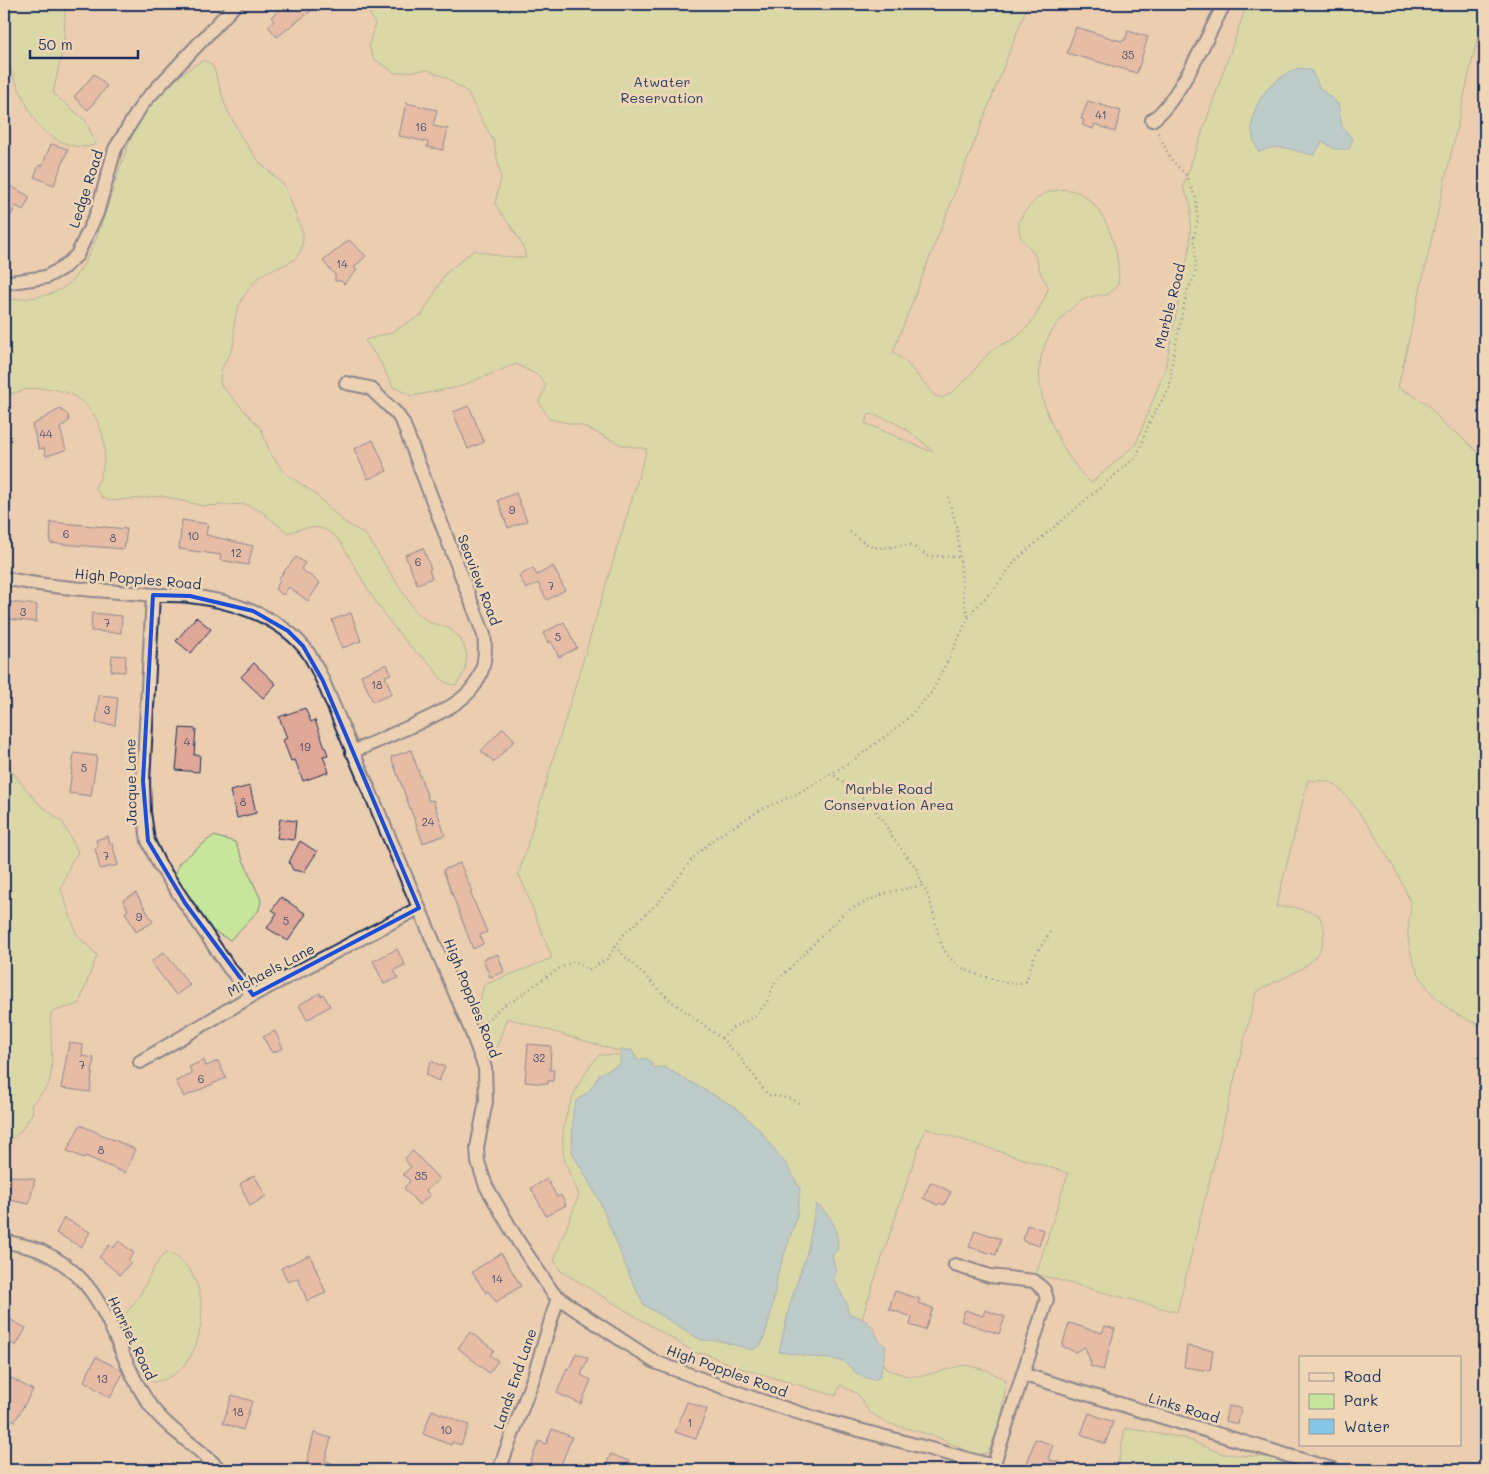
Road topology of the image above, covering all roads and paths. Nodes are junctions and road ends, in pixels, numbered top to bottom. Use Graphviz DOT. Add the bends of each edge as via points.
graph roads {
  1 [pos="236,4"];
  2 [pos="1224,4"];
  3 [pos="1152,120"];
  4 [pos="4,282"];
  5 [pos="346,383"];
  6 [pos="948,497"];
  7 [pos="850,532"];
  8 [pos="959,557"];
  9 [pos="4,578"];
  10 [pos="153,595"];
  11 [pos="969,618"];
  12 [pos="352,752"];
  13 [pos="831,773"];
  14 [pos="923,885"];
  15 [pos="418,908"];
  16 [pos="1052,930"];
  17 [pos="615,947"];
  18 [pos="253,995"];
  19 [pos="472,1031"];
  20 [pos="721,1038"];
  21 [pos="140,1062"];
  22 [pos="801,1105"];
  23 [pos="4,1241"];
  24 [pos="955,1265"];
  25 [pos="558,1297"];
  26 [pos="1024,1375"];
  27 [pos="993,1468"];
  28 [pos="220,1470"];
  29 [pos="499,1470"];
  30 [pos="1335,1470"];
  1 -- 4 [label="street, Ledge Road" via="144,103 115,149 97,214 77,255 46,277"];
  2 -- 3 [label="street" via="1174,98 1161,115"];
  3 -- 11 [label="path, Marble Road" via="1170,158 1186,175 1196,199 1198,219 1194,237 1195,276 1187,291 1170,387 1151,418 1137,456 1017,560"];
  5 -- 12 [label="street, Seaview Road" via="370,388 403,423 484,635 486,648 482,675 466,697 450,708"];
  6 -- 8 [label="path" via="957,528"];
  7 -- 8 [label="path" via="867,546 911,545 928,556"];
  8 -- 11 [label="path" via="964,603"];
  9 -- 10 [label="street, High Popples Road" via="40,585"];
  10 -- 12 [label="street, High Popples Road" via="190,596 236,606 288,631 312,660"];
  10 -- 18 [label="street, Jacque Lane" via="144,763 146,833 159,864 229,968"];
  11 -- 13 [label="path, Marble Road" via="932,692 903,723"];
  12 -- 15 [label="street, High Popples Road"];
  13 -- 14 [label="path" via="872,806 916,868"];
  13 -- 17 [label="path, Marble Road" via="715,838 692,858 659,902 625,933"];
  14 -- 16 [label="path" via="939,941 964,971 1002,983 1026,981 1034,957"];
  14 -- 20 [label="path" via="886,893 846,911 774,984 768,1000 756,1016"];
  15 -- 18 [label="street, Michaels Lane"];
  15 -- 19 [label="street, High Popples Road"];
  17 -- 19 [label="path, Marble Road" via="606,959 588,970 575,961 563,966 529,987 516,1000 502,1006"];
  17 -- 20 [label="path" via="671,1001"];
  18 -- 21 [label="street, Michaels Lane"];
  19 -- 25 [label="street, High Popples Road" via="485,1068 486,1101 477,1148 480,1170 518,1241"];
  20 -- 22 [label="path" via="768,1095 792,1099"];
  23 -- 28 [label="street, Harriet Road" via="57,1259 92,1289 135,1381 151,1406"];
  24 -- 26 [label="street, High Popples Road" via="990,1276 1034,1281 1044,1290 1047,1299"];
  25 -- 27 [label="street, High Popples Road" via="655,1362 818,1419"];
  25 -- 29 [label="street, Lands End Lane" via="534,1376"];
  26 -- 27 [label="street, High Popples Road"];
  26 -- 30 [label="street, Links Road"];
}
